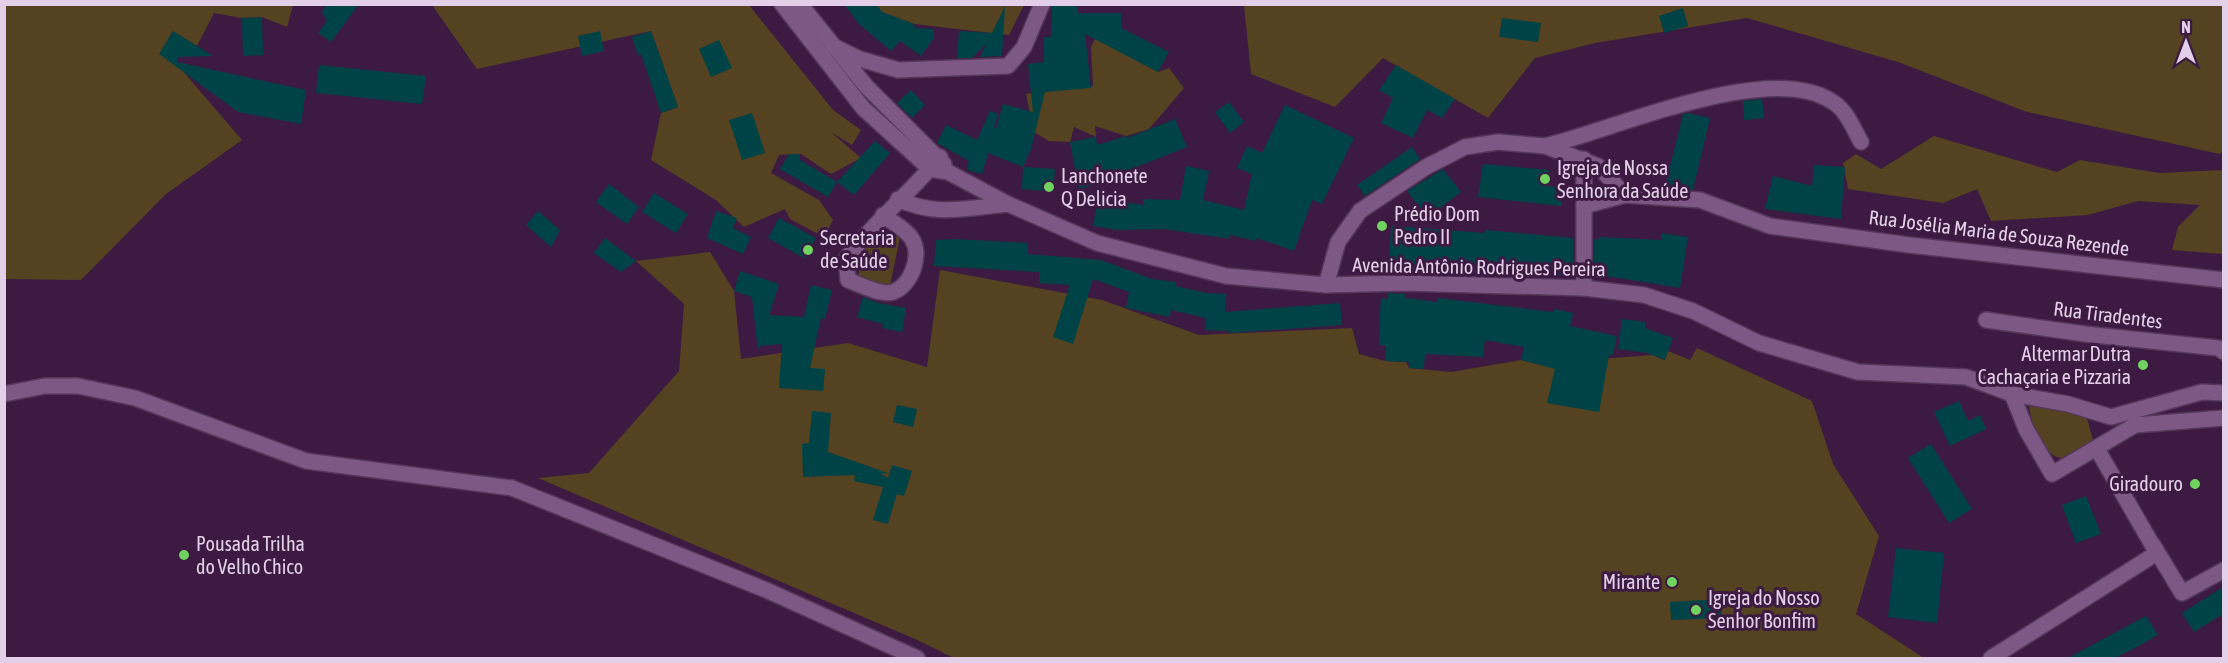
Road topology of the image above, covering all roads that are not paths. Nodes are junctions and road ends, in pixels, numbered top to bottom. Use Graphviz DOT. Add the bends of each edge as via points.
graph roads {
  1 [pos="782,4"];
  2 [pos="800,4"];
  3 [pos="1042,4"];
  4 [pos="834,46"];
  5 [pos="1861,142"];
  6 [pos="1545,146"];
  7 [pos="1584,159"];
  8 [pos="935,163"];
  9 [pos="1625,195"];
  10 [pos="898,199"];
  11 [pos="1008,204"];
  12 [pos="1584,206"];
  13 [pos="883,215"];
  14 [pos="2223,280"];
  15 [pos="1326,285"];
  16 [pos="1584,288"];
  17 [pos="1986,320"];
  18 [pos="2223,352"];
  19 [pos="2223,393"];
  20 [pos="4,394"];
  21 [pos="2012,394"];
  22 [pos="2111,417"];
  23 [pos="2223,418"];
  24 [pos="2097,449"];
  25 [pos="2154,548"];
  26 [pos="2223,570"];
  27 [pos="917,658"];
  28 [pos="1991,658"];
  1 -- 8 [label="street" via="863,108"];
  2 -- 4 [label="street"];
  3 -- 4 [label="street" via="1024,47 1008,66 898,70 860,59"];
  4 -- 8 [label="street"];
  5 -- 6 [label="street" via="1844,112 1833,102 1821,95 1788,88 1696,100"];
  6 -- 7 [label="street"];
  6 -- 15 [label="street" via="1498,142 1464,147 1426,167 1360,212 1338,242"];
  7 -- 9 [label="street" via="1598,166"];
  7 -- 12 [label="street"];
  8 -- 10 [label="street"];
  8 -- 11 [label="street, Avenida Antônio Rodrigues Pereira"];
  9 -- 12 [label="street, Rua Josélia Maria de Souza Rezende"];
  9 -- 14 [label="street, Rua Josélia Maria de Souza Rezende" via="1700,200 1770,226"];
  10 -- 11 [label="street" via="935,212"];
  10 -- 13 [label="street"];
  11 -- 15 [label="street, Avenida Antônio Rodrigues Pereira" via="1097,243 1215,273"];
  12 -- 16 [label="street"];
  13 -- 13 [label="street" via="846,259 848,280 894,292 906,281 917,260 916,248 911,237"];
  15 -- 16 [label="street, Avenida Antônio Rodrigues Pereira"];
  16 -- 21 [label="street, Avenida Antônio Rodrigues Pereira" via="1667,301 1759,343 1858,372 1966,377"];
  17 -- 18 [label="street, Rua Tiradentes" via="2218,348"];
  19 -- 22 [label="street" via="2202,392"];
  20 -- 27 [label="street" via="45,386 78,386 135,398 306,461 512,488 766,590"];
  21 -- 22 [label="street, Avenida Antônio Rodrigues Pereira"];
  21 -- 24 [label="street" via="2026,429 2052,474"];
  22 -- 24 [label="street"];
  23 -- 24 [label="street" via="2135,424"];
  24 -- 25 [label="street"];
  25 -- 26 [label="street" via="2182,592"];
  25 -- 28 [label="street"];
}
